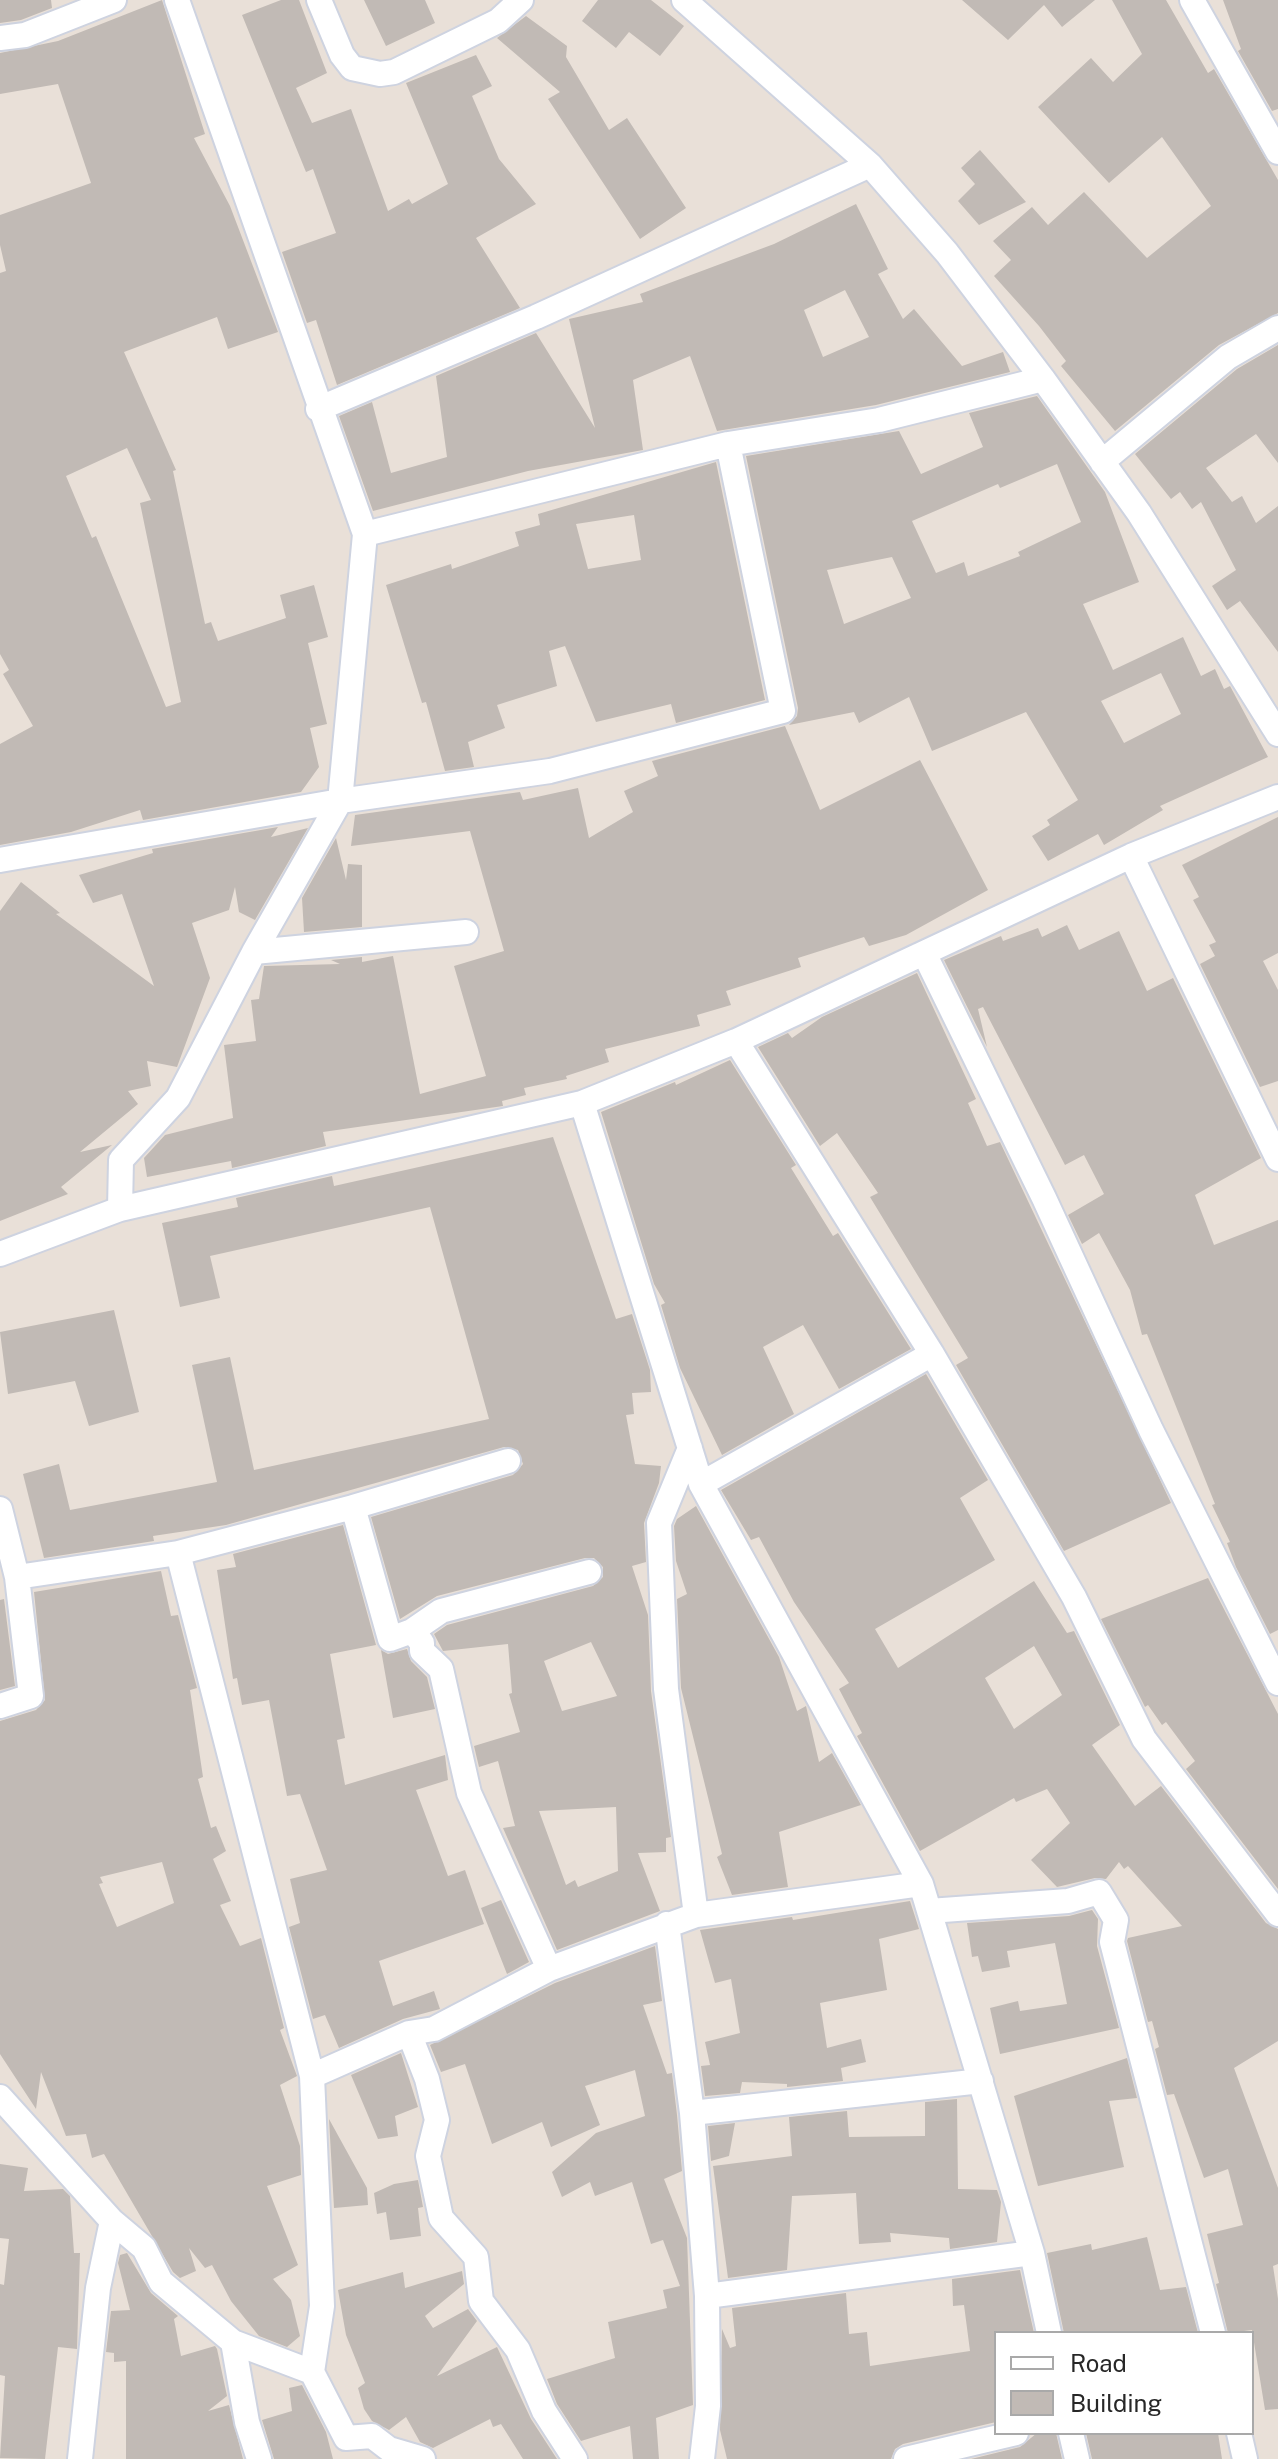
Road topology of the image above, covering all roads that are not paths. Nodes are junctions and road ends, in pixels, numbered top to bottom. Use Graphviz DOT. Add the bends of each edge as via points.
graph roads {
  1 [pos="114,0"];
  2 [pos="177,0"];
  3 [pos="319,0"];
  4 [pos="521,0"];
  5 [pos="684,0"];
  6 [pos="1192,0"];
  7 [pos="0,38"];
  8 [pos="1278,152"];
  9 [pos="870,165"];
  10 [pos="1278,328"];
  11 [pos="1043,379"];
  12 [pos="318,409"];
  13 [pos="728,444"];
  14 [pos="1102,462"];
  15 [pos="365,534"];
  16 [pos="1278,734"];
  17 [pos="1278,797"];
  18 [pos="340,801"];
  19 [pos="1131,856"];
  20 [pos="0,860"];
  21 [pos="466,932"];
  22 [pos="254,952"];
  23 [pos="924,953"];
  24 [pos="736,1041"];
  25 [pos="582,1103"];
  26 [pos="1278,1159"];
  27 [pos="120,1209"];
  28 [pos="0,1254"];
  29 [pos="932,1354"];
  30 [pos="690,1448"];
  31 [pos="508,1461"];
  32 [pos="701,1484"];
  33 [pos="353,1507"];
  34 [pos="0,1509"];
  35 [pos="178,1553"];
  36 [pos="589,1572"];
  37 [pos="17,1577"];
  38 [pos="412,1631"];
  39 [pos="1278,1683"];
  40 [pos="0,1706"];
  41 [pos="921,1884"];
  42 [pos="929,1911"];
  43 [pos="1278,1914"];
  44 [pos="696,1915"];
  45 [pos="667,1924"];
  46 [pos="549,1969"];
  47 [pos="409,2033"];
  48 [pos="312,2076"];
  49 [pos="981,2081"];
  50 [pos="0,2097"];
  51 [pos="692,2113"];
  52 [pos="112,2221"];
  53 [pos="1032,2253"];
  54 [pos="707,2296"];
  55 [pos="1049,2331"];
  56 [pos="1212,2331"];
  57 [pos="233,2342"];
  58 [pos="312,2372"];
  59 [pos="1008,2435"];
  60 [pos="1071,2435"];
  61 [pos="1239,2435"];
  62 [pos="80,2459"];
  63 [pos="259,2459"];
  64 [pos="423,2459"];
  65 [pos="575,2459"];
  66 [pos="702,2459"];
  67 [pos="906,2459"];
  68 [pos="1077,2459"];
  69 [pos="1245,2459"];
  1 -- 7 [label="street" via="25,35"];
  2 -- 12 [label="street"];
  3 -- 4 [label="street" via="352,68 380,74 498,21"];
  5 -- 9 [label="street"];
  6 -- 8 [label="street"];
  9 -- 11 [label="street" via="930,232"];
  9 -- 12 [label="street"];
  10 -- 14 [label="street" via="1228,357"];
  11 -- 13 [label="street" via="879,420"];
  11 -- 14 [label="street"];
  12 -- 15 [label="street"];
  13 -- 15 [label="street"];
  13 -- 18 [label="street" via="783,711 550,771"];
  14 -- 16 [label="street"];
  15 -- 18 [label="street"];
  17 -- 19 [label="street"];
  18 -- 20 [label="street"];
  18 -- 22 [label="street"];
  19 -- 23 [label="street"];
  19 -- 26 [label="street"];
  21 -- 22 [label="street"];
  22 -- 27 [label="street" via="178,1098 121,1160"];
  23 -- 24 [label="street"];
  23 -- 39 [label="street"];
  24 -- 25 [label="street"];
  24 -- 29 [label="street"];
  25 -- 27 [label="street"];
  25 -- 30 [label="street"];
  27 -- 28 [label="street"];
  29 -- 32 [label="street"];
  29 -- 43 [label="street" via="1074,1597 1144,1739"];
  30 -- 32 [label="street"];
  30 -- 44 [label="street" via="659,1523 666,1689"];
  31 -- 33 [label="street"];
  32 -- 41 [label="street"];
  33 -- 35 [label="street"];
  33 -- 38 [label="street" via="390,1639"];
  34 -- 37 [label="street"];
  35 -- 37 [label="street"];
  35 -- 48 [label="street"];
  36 -- 38 [label="street" via="441,1611"];
  37 -- 40 [label="street" via="31,1696"];
  38 -- 46 [label="street" via="422,1651 441,1669 469,1793"];
  41 -- 42 [label="street"];
  41 -- 44 [label="street"];
  42 -- 49 [label="street"];
  42 -- 56 [label="street" via="1068,1901 1099,1892 1116,1920 1112,1942"];
  44 -- 45 [label="street"];
  45 -- 46 [label="street"];
  45 -- 51 [label="street"];
  46 -- 47 [label="street" via="434,2029"];
  47 -- 48 [label="street"];
  47 -- 65 [label="street" via="437,2120 428,2156 441,2218 476,2257 481,2301 518,2350 544,2411"];
  48 -- 58 [label="street" via="322,2306"];
  49 -- 51 [label="street"];
  49 -- 53 [label="street"];
  50 -- 52 [label="street"];
  51 -- 54 [label="street"];
  52 -- 57 [label="street" via="144,2248 161,2282"];
  52 -- 62 [label="street" via="98,2288"];
  53 -- 54 [label="street"];
  53 -- 55 [label="street"];
  54 -- 66 [label="street" via="708,2406"];
  57 -- 58 [label="street"];
  57 -- 63 [label="street"];
  58 -- 64 [label="street" via="346,2438 372,2436 389,2449"];
  59 -- 67 [label="street"];
  60 -- 68 [label="street"];
  61 -- 69 [label="street"];
}
